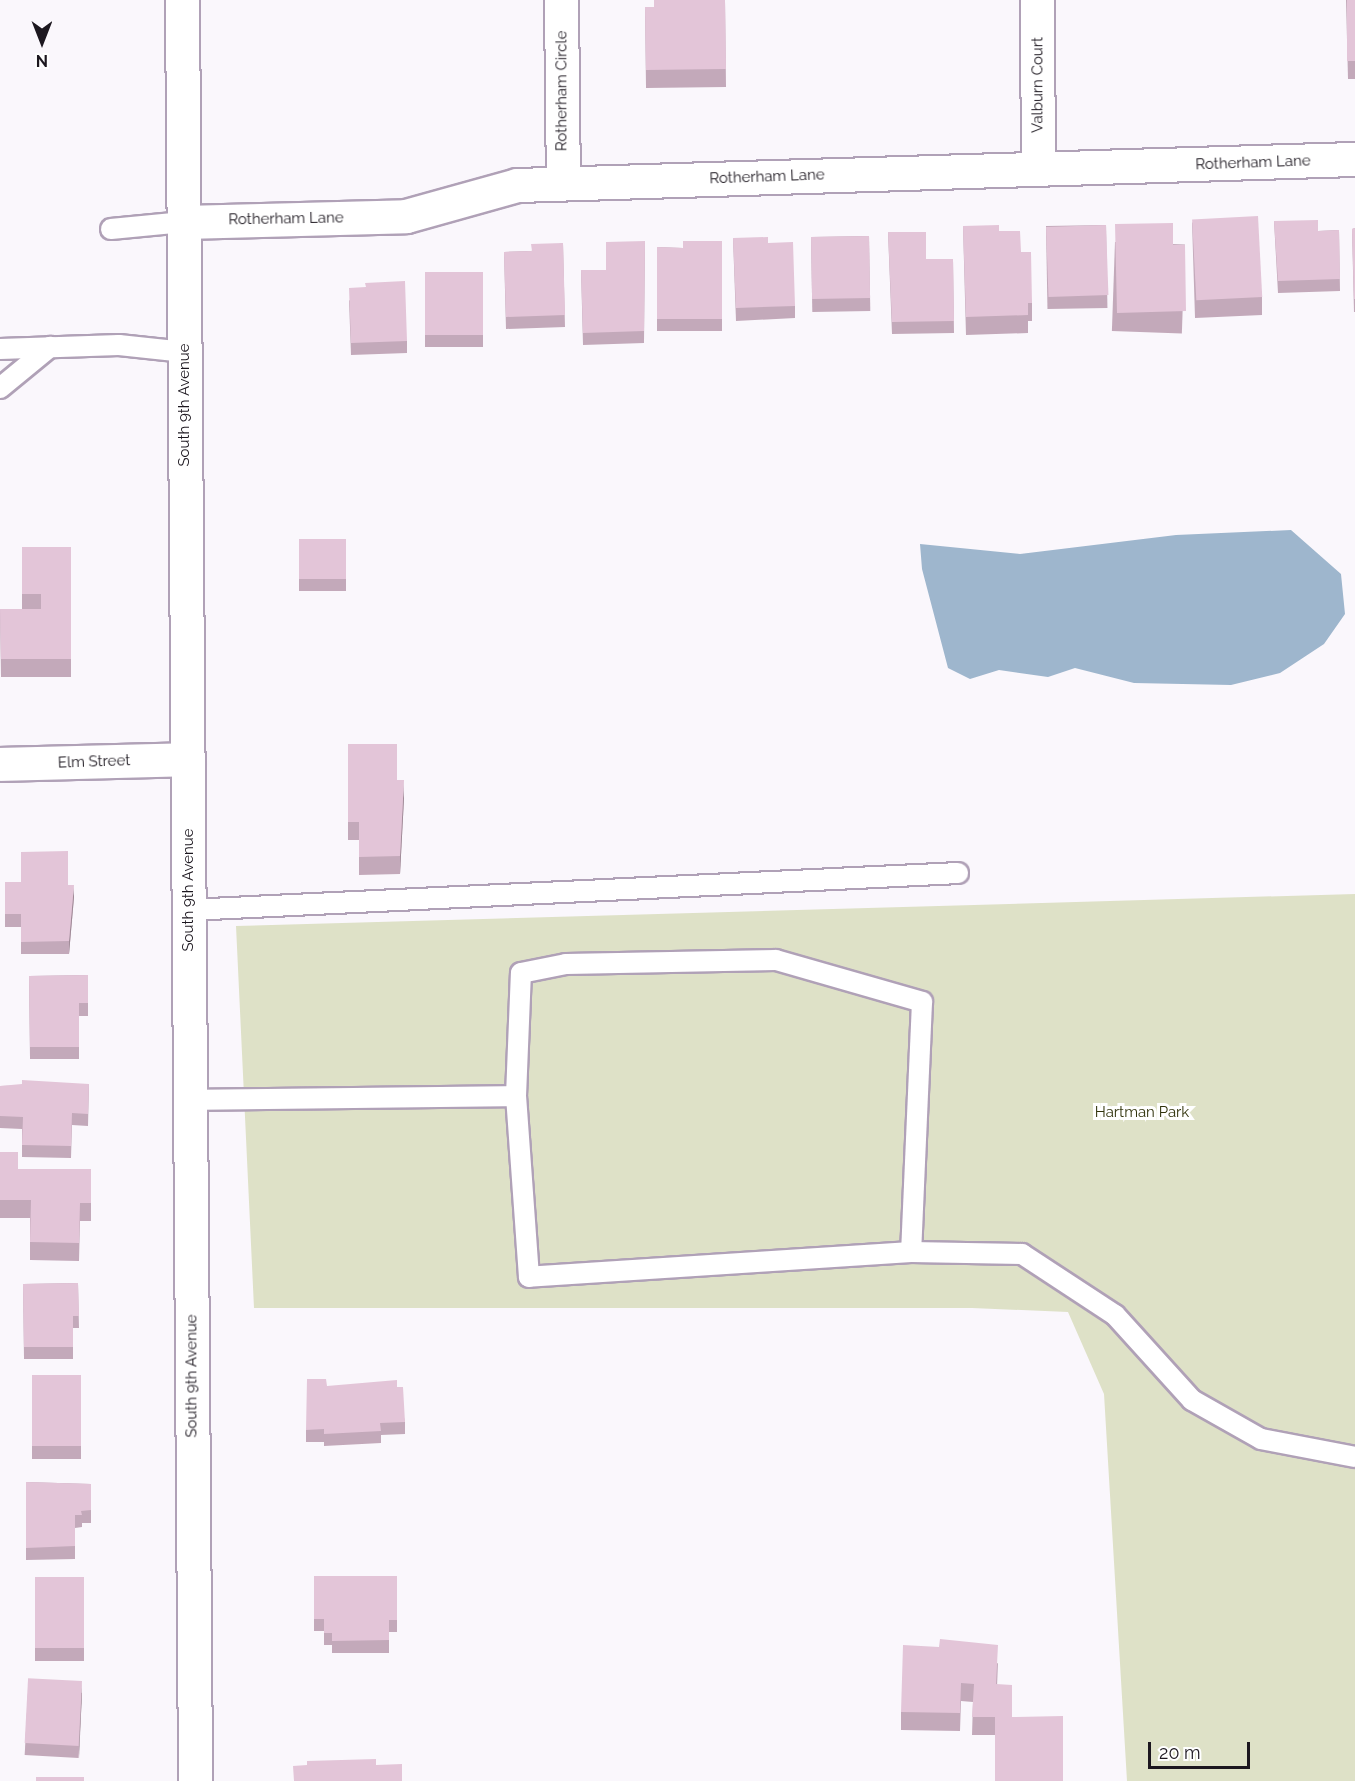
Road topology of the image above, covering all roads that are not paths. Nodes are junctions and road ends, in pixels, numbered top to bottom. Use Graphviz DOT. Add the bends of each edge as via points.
graph roads {
  1 [pos="182,0"];
  2 [pos="561,0"];
  3 [pos="1037,0"];
  4 [pos="1355,159"];
  5 [pos="1038,169"];
  6 [pos="562,182"];
  7 [pos="184,222"];
  8 [pos="111,229"];
  9 [pos="50,347"];
  10 [pos="0,349"];
  11 [pos="185,352"];
  12 [pos="0,388"];
  13 [pos="188,759"];
  14 [pos="0,764"];
  15 [pos="958,873"];
  16 [pos="189,910"];
  17 [pos="516,1096"];
  18 [pos="190,1100"];
  19 [pos="911,1252"];
  20 [pos="1355,1457"];
  21 [pos="195,1781"];
  1 -- 7 [label="street, South 9th Avenue"];
  2 -- 6 [label="street, Rotherham Circle"];
  3 -- 5 [label="street, Valburn Court"];
  4 -- 5 [label="street, Rotherham Lane"];
  5 -- 6 [label="street, Rotherham Lane"];
  6 -- 7 [label="street, Rotherham Lane" via="517,184 406,216"];
  7 -- 8 [label="lane"];
  7 -- 11 [label="street, South 9th Avenue"];
  9 -- 10 [label="lane"];
  9 -- 11 [label="lane" via="119,345"];
  9 -- 12 [label="lane"];
  11 -- 13 [label="street, South 9th Avenue"];
  13 -- 14 [label="street, Elm Street"];
  13 -- 16 [label="street, South 9th Avenue"];
  15 -- 16 [label="lane"];
  16 -- 18 [label="street, South 9th Avenue"];
  17 -- 18 [label="lane"];
  17 -- 19 [label="lane" via="529,1277"];
  17 -- 19 [label="lane" via="521,973 566,964 776,960 922,1002"];
  18 -- 21 [label="street, South 9th Avenue"];
  19 -- 20 [label="lane" via="1022,1254 1115,1315 1192,1400 1261,1439"];
}
